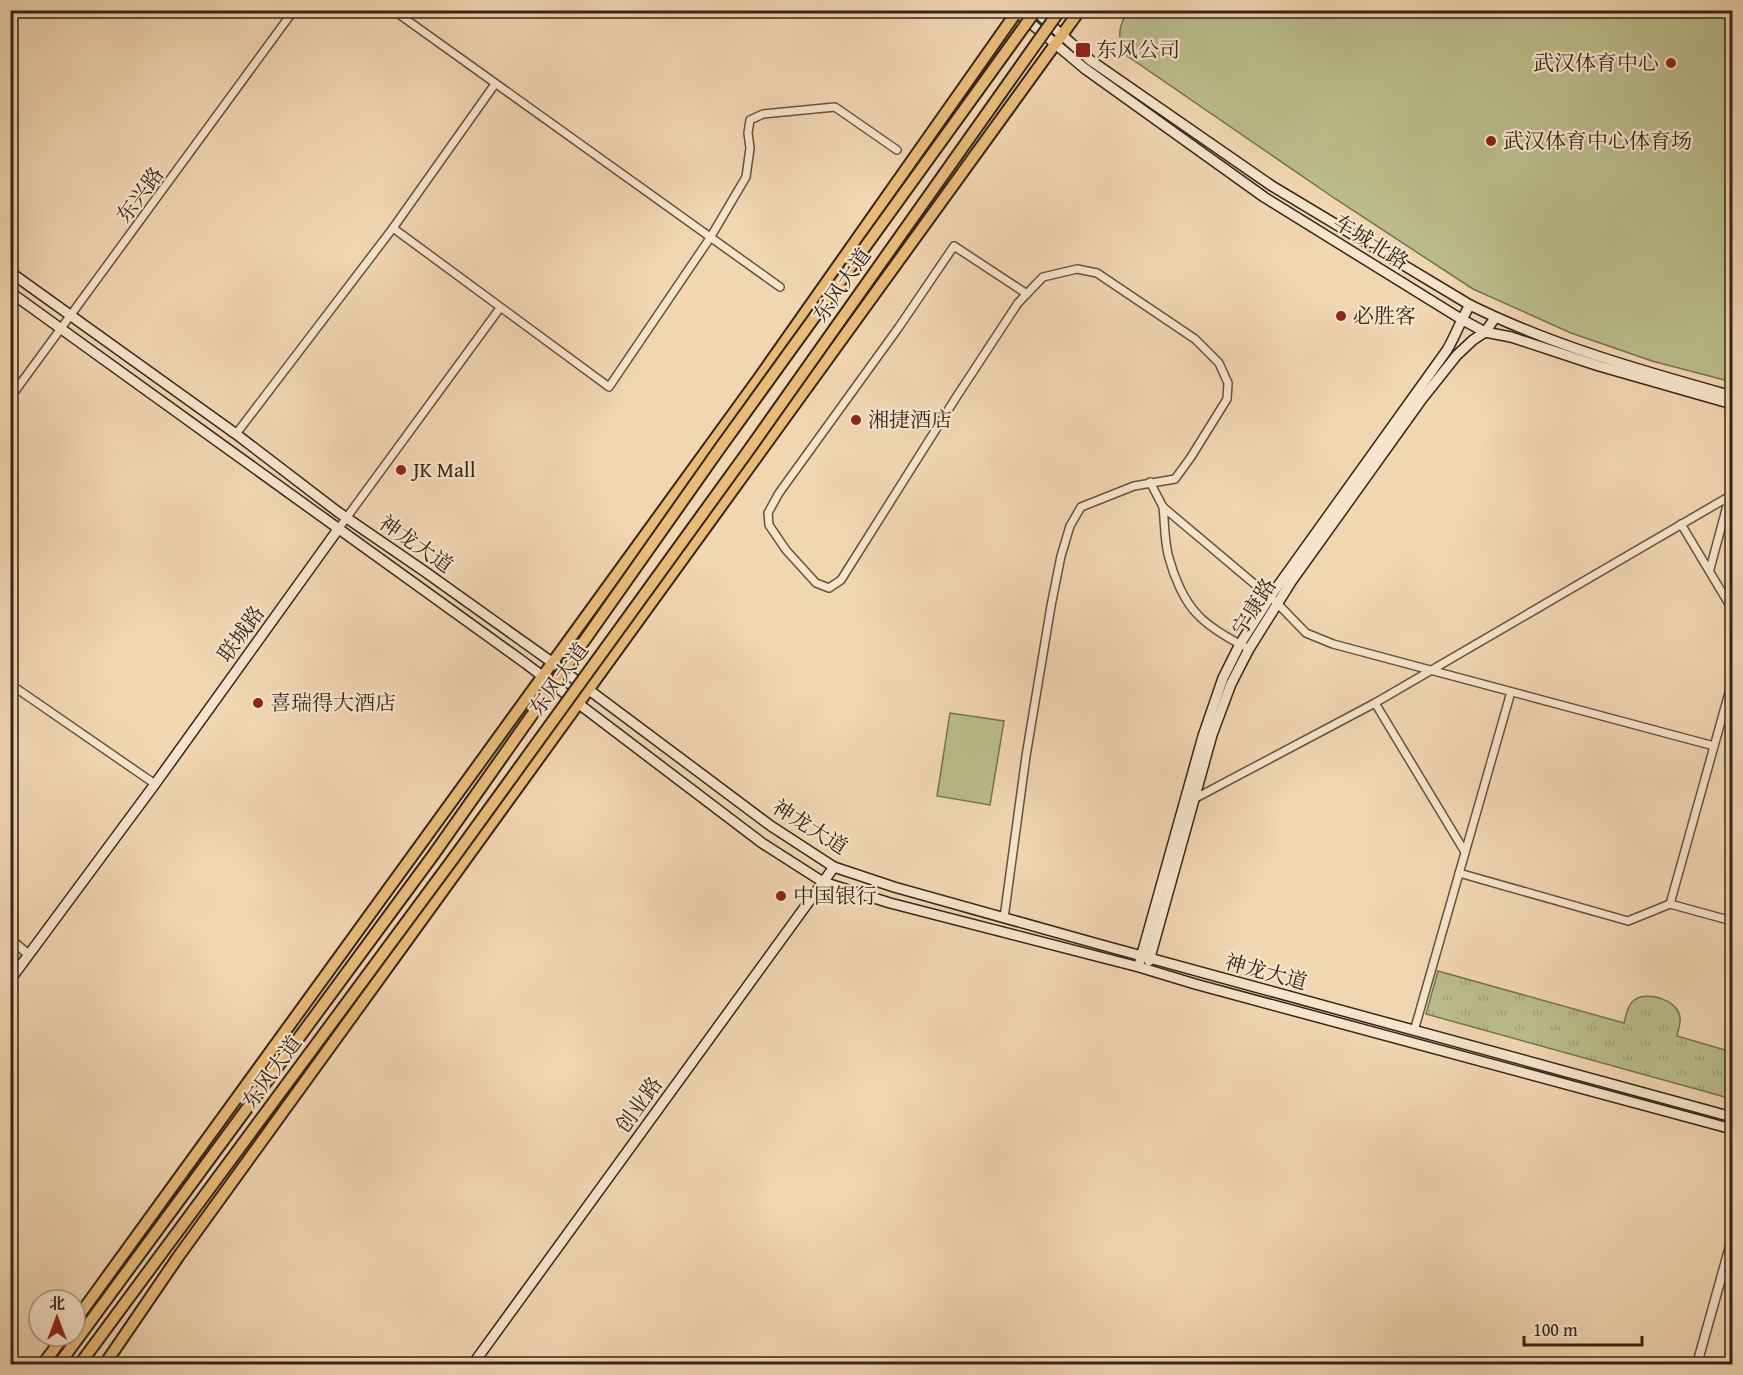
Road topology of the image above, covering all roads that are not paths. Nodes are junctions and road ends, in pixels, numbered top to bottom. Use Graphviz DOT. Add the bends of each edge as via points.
graph roads {
  1 [pos="294,10"];
  2 [pos="393,10"];
  3 [pos="1060,10"];
  4 [pos="1080,10"];
  5 [pos="1017,11"];
  6 [pos="1037,12"];
  7 [pos="1060,41"];
  8 [pos="495,84"];
  9 [pos="897,150"];
  10 [pos="393,228"];
  11 [pos="710,238"];
  12 [pos="10,273"];
  13 [pos="780,287"];
  14 [pos="10,292"];
  15 [pos="1027,294"];
  16 [pos="1470,305"];
  17 [pos="500,308"];
  18 [pos="71,316"];
  19 [pos="1495,318"];
  20 [pos="1461,319"];
  21 [pos="62,328"];
  22 [pos="1485,332"];
  23 [pos="1732,396"];
  24 [pos="10,398"];
  25 [pos="1732,404"];
  26 [pos="236,434"];
  27 [pos="1150,482"];
  28 [pos="1732,487"];
  29 [pos="1730,496"];
  30 [pos="1163,507"];
  31 [pos="347,518"];
  32 [pos="1681,524"];
  33 [pos="339,528"];
  34 [pos="1710,569"];
  35 [pos="1274,600"];
  36 [pos="1732,609"];
  37 [pos="1244,646"];
  38 [pos="553,663"];
  39 [pos="1433,670"];
  40 [pos="543,677"];
  41 [pos="1732,682"];
  42 [pos="10,684"];
  43 [pos="587,690"];
  44 [pos="1511,692"];
  45 [pos="578,703"];
  46 [pos="1375,703"];
  47 [pos="1714,746"];
  48 [pos="155,784"];
  49 [pos="1194,799"];
  50 [pos="1184,804"];
  51 [pos="1465,852"];
  52 [pos="834,867"];
  53 [pos="1459,873"];
  54 [pos="823,882"];
  55 [pos="1670,904"];
  56 [pos="1004,918"];
  57 [pos="1732,921"];
  58 [pos="10,939"];
  59 [pos="10,944"];
  60 [pos="28,954"];
  61 [pos="1146,957"];
  62 [pos="1143,968"];
  63 [pos="10,980"];
  64 [pos="1414,1031"];
  65 [pos="1732,1117"];
  66 [pos="1732,1129"];
  67 [pos="1732,1239"];
  68 [pos="87,1304"];
  69 [pos="55,1348"];
  70 [pos="43,1365"];
  71 [pos="59,1365"];
  72 [pos="80,1365"];
  73 [pos="105,1365"];
  74 [pos="473,1365"];
  75 [pos="1697,1365"];
  1 -- 18 [label="street, 东兴路"];
  2 -- 8 [label="street"];
  3 -- 72 [label="main road, 东风大道, bridge" via="746,454"];
  4 -- 7 [label="main road"];
  5 -- 7 [label="main road, 车城北路" via="1034,27"];
  5 -- 38 [label="main road"];
  6 -- 7 [label="main road, 车城北路"];
  6 -- 71 [label="main road, 东风大道, bridge" via="720,448 434,854"];
  7 -- 16 [label="main road, 车城北路" via="1272,186"];
  7 -- 20 [label="main road, 车城北路" via="1084,68 1264,197"];
  7 -- 43 [label="main road"];
  8 -- 10 [label="street"];
  8 -- 11 [label="street"];
  9 -- 11 [label="street" via="835,107 763,114 750,120 746,177"];
  10 -- 17 [label="street"];
  10 -- 26 [label="street"];
  11 -- 13 [label="street"];
  11 -- 17 [label="street" via="609,387"];
  12 -- 18 [label="main road, 神龙大道"];
  14 -- 21 [label="main road, 神龙大道"];
  15 -- 15 [label="street" via="957,396 841,580 829,588 816,583 786,550 769,525 768,513 954,246"];
  15 -- 27 [label="street" via="1043,278 1077,269 1097,273 1195,339 1220,363 1228,383 1227,399 1217,417 1175,479"];
  16 -- 19 [label="main road, 车城北路"];
  16 -- 20 [label="main road"];
  17 -- 31 [label="street, 联城路"];
  18 -- 21 [label="street, 东兴路"];
  18 -- 26 [label="main road, 神龙大道"];
  19 -- 22 [label="main road, 宁康路"];
  19 -- 23 [label="main road, 车城北路" via="1602,357"];
  20 -- 22 [label="main road, 车城北路"];
  20 -- 35 [label="main road" via="1447,350"];
  21 -- 24 [label="street, 东兴路"];
  21 -- 33 [label="main road, 神龙大道"];
  22 -- 25 [label="main road, 车城北路"];
  22 -- 35 [label="main road, 宁康路" via="1465,346 1429,390"];
  26 -- 31 [label="main road, 神龙大道"];
  27 -- 30 [label="street"];
  27 -- 56 [label="street" via="1081,507 1070,526 1051,606"];
  28 -- 29 [label="street"];
  29 -- 32 [label="street"];
  29 -- 34 [label="street"];
  30 -- 35 [label="street"];
  30 -- 37 [label="street" via="1169,558 1188,602 1198,616"];
  31 -- 33 [label="street, 联城路"];
  31 -- 38 [label="main road, 神龙大道"];
  32 -- 34 [label="street"];
  32 -- 39 [label="street"];
  33 -- 40 [label="main road, 神龙大道"];
  33 -- 48 [label="main road, 联城路"];
  34 -- 36 [label="street"];
  35 -- 37 [label="main road, 宁康路"];
  35 -- 39 [label="street" via="1306,633 1333,644"];
  37 -- 49 [label="main road, 宁康路"];
  37 -- 50 [label="main road" via="1223,678"];
  38 -- 40 [label="main road"];
  38 -- 43 [label="main road, 神龙大道"];
  39 -- 44 [label="street"];
  39 -- 46 [label="street"];
  40 -- 45 [label="main road, 神龙大道"];
  40 -- 68 [label="main road"];
  41 -- 47 [label="street"];
  42 -- 48 [label="street"];
  43 -- 45 [label="main road"];
  43 -- 52 [label="main road, 神龙大道" via="771,826"];
  44 -- 47 [label="street"];
  44 -- 51 [label="street"];
  45 -- 54 [label="main road, 神龙大道" via="762,843"];
  45 -- 73 [label="main road" via="178,1257"];
  46 -- 49 [label="street"];
  46 -- 51 [label="street"];
  47 -- 55 [label="street"];
  48 -- 60 [label="main road, 联城路"];
  49 -- 50 [label="street"];
  49 -- 61 [label="main road, 宁康路"];
  50 -- 61 [label="main road"];
  51 -- 53 [label="street"];
  52 -- 54 [label="main road, 创业路"];
  52 -- 56 [label="main road, 神龙大道"];
  53 -- 55 [label="street" via="1628,921"];
  53 -- 64 [label="street"];
  54 -- 62 [label="main road, 神龙大道"];
  54 -- 74 [label="main road, 创业路"];
  55 -- 57 [label="street"];
  56 -- 61 [label="main road, 神龙大道"];
  58 -- 60 [label="street"];
  59 -- 60 [label="street"];
  60 -- 63 [label="main road, 联城路"];
  61 -- 62 [label="main road, 宁康路"];
  61 -- 64 [label="main road, 神龙大道"];
  62 -- 66 [label="main road, 神龙大道"];
  64 -- 65 [label="main road, 神龙大道"];
  67 -- 75 [label="street"];
  69 -- 70 [label="main road"];
}
